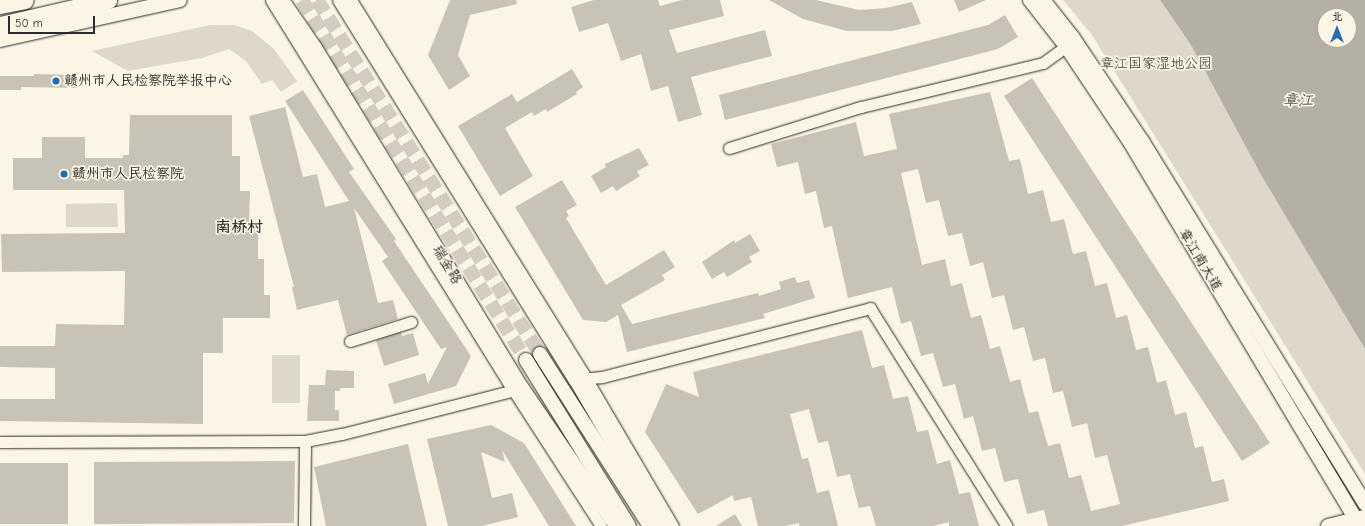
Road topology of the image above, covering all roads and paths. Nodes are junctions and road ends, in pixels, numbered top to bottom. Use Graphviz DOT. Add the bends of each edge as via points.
graph roads {
  1 [pos="25,0"];
  2 [pos="108,0"];
  3 [pos="180,0"];
  4 [pos="271,0"];
  5 [pos="282,0"];
  6 [pos="340,0"];
  7 [pos="351,0"];
  8 [pos="1030,0"];
  9 [pos="1043,0"];
  10 [pos="0,5"];
  11 [pos="0,25"];
  12 [pos="0,40"];
  13 [pos="1066,46"];
  14 [pos="730,148"];
  15 [pos="410,322"];
  16 [pos="350,341"];
  17 [pos="540,354"];
  18 [pos="526,360"];
  19 [pos="581,379"];
  20 [pos="518,389"];
  21 [pos="305,441"];
  22 [pos="0,442"];
  23 [pos="1365,504"];
  24 [pos="1361,521"];
  25 [pos="304,526"];
  26 [pos="601,526"];
  27 [pos="616,526"];
  28 [pos="629,526"];
  29 [pos="650,526"];
  30 [pos="661,526"];
  31 [pos="673,526"];
  32 [pos="1007,526"];
  33 [pos="1328,526"];
  1 -- 10 [label="highway"];
  2 -- 11 [label="highway"];
  3 -- 12 [label="main road"];
  4 -- 20 [label="street"];
  5 -- 20 [label="main road, 瑞金路" via="315,48"];
  6 -- 19 [label="main road"];
  7 -- 19 [label="street"];
  8 -- 13 [label="main road, 章江南大道"];
  9 -- 23 [label="main road, 章江南大道" via="1073,38 1142,141"];
  13 -- 14 [label="street" via="1043,63 861,107"];
  13 -- 24 [label="main road, 章江南大道" via="1130,142"];
  15 -- 16 [label="street"];
  17 -- 29 [label="main road"];
  18 -- 28 [label="main road"];
  19 -- 30 [label="main road"];
  19 -- 31 [label="street"];
  19 -- 32 [label="street" via="602,377 870,308"];
  20 -- 21 [label="street"];
  20 -- 26 [label="street"];
  20 -- 27 [label="main road, 瑞金路"];
  21 -- 22 [label="street"];
  21 -- 25 [label="street"];
  24 -- 33 [label="main road"];
}
